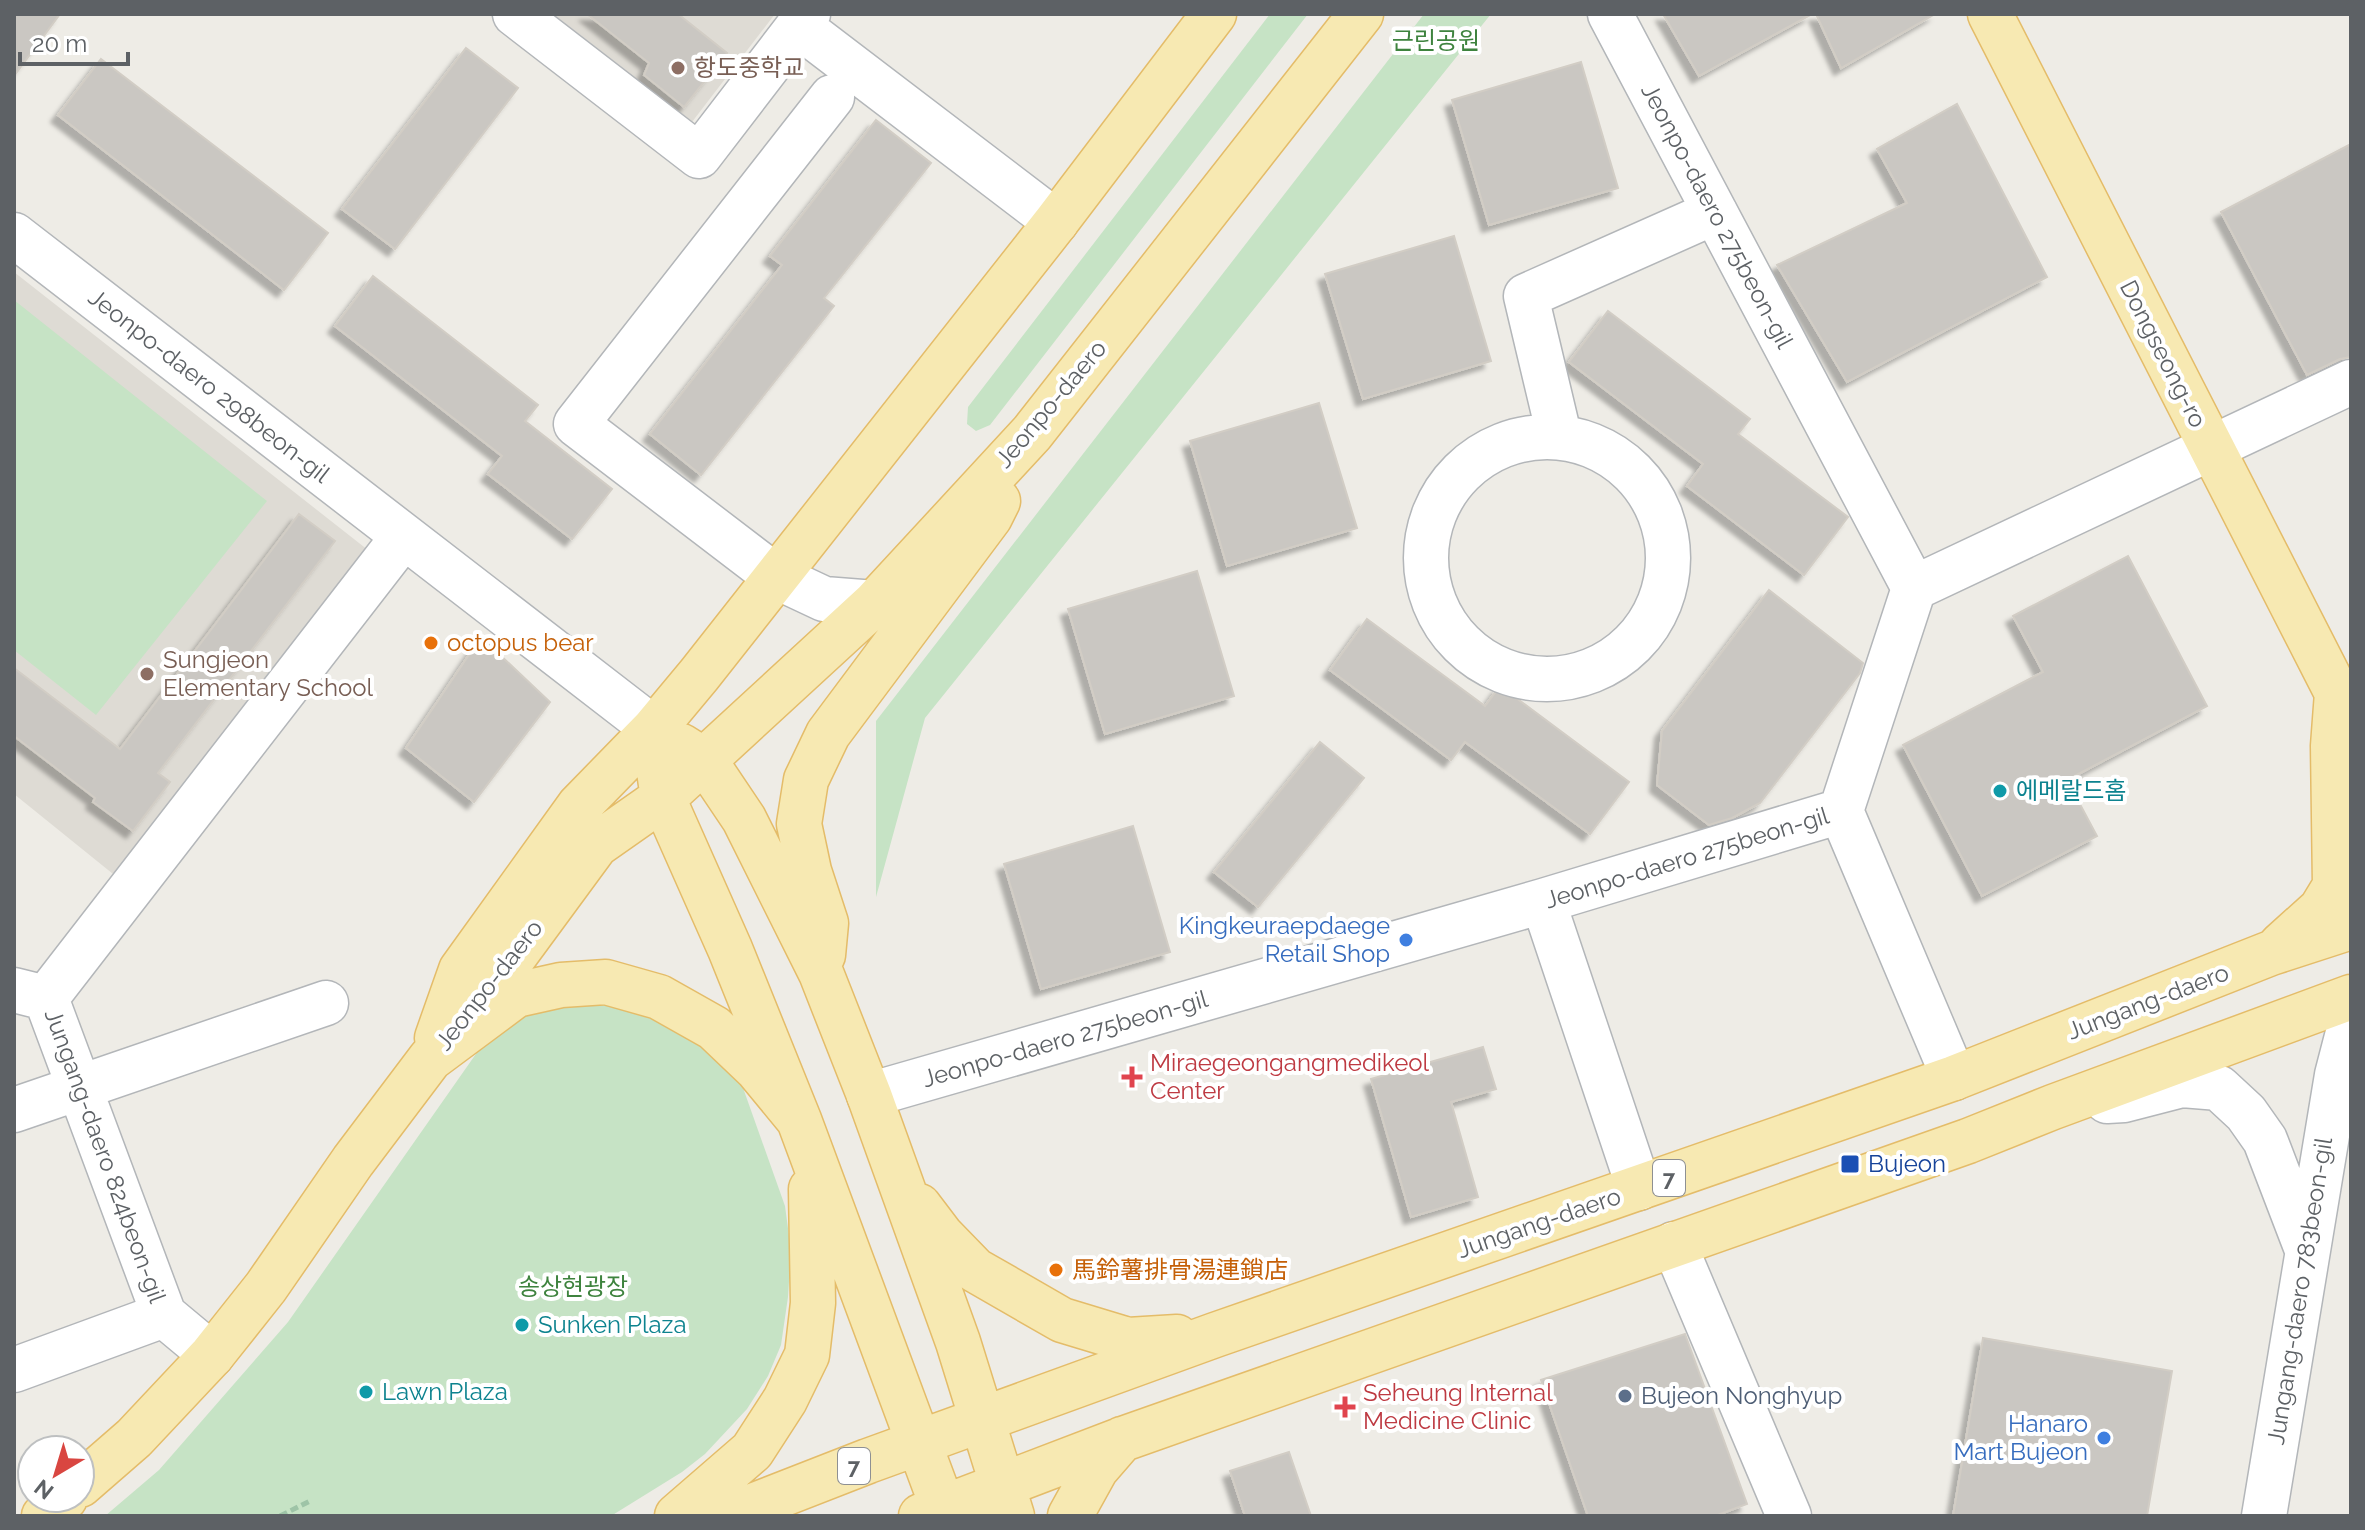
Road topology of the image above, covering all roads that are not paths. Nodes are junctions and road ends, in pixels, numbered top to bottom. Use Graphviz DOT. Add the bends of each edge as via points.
graph roads {
  1 [pos="515,14"];
  2 [pos="1214,14"];
  3 [pos="1361,14"];
  4 [pos="1610,14"];
  5 [pos="1990,14"];
  6 [pos="804,20"];
  7 [pos="832,97"];
  8 [pos="1715,212"];
  9 [pos="1056,222"];
  10 [pos="14,235"];
  11 [pos="2351,382"];
  12 [pos="1032,433"];
  13 [pos="1559,435"];
  14 [pos="2211,448"];
  15 [pos="403,537"];
  16 [pos="775,576"];
  17 [pos="1914,588"];
  18 [pos="875,603"];
  19 [pos="2344,699"];
  20 [pos="654,729"];
  21 [pos="705,761"];
  22 [pos="663,798"];
  23 [pos="1841,811"];
  24 [pos="1543,901"];
  25 [pos="2351,927"];
  26 [pos="2271,953"];
  27 [pos="821,973"];
  28 [pos="30,994"];
  29 [pos="2351,997"];
  30 [pos="326,1003"];
  31 [pos="2351,1021"];
  32 [pos="430,1059"];
  33 [pos="1954,1078"];
  34 [pos="80,1087"];
  35 [pos="869,1095"];
  36 [pos="2053,1107"];
  37 [pos="14,1110"];
  38 [pos="804,1136"];
  39 [pos="897,1178"];
  40 [pos="1639,1188"];
  41 [pos="1674,1244"];
  42 [pos="2306,1247"];
  43 [pos="164,1315"];
  44 [pos="1215,1335"];
  45 [pos="212,1355"];
  46 [pos="14,1370"];
  47 [pos="983,1420"];
  48 [pos="1123,1439"];
  49 [pos="919,1444"];
  50 [pos="96,1471"];
  51 [pos="1007,1500"];
  52 [pos="936,1513"];
  53 [pos="677,1516"];
  54 [pos="727,1516"];
  55 [pos="1070,1516"];
  56 [pos="1789,1516"];
  57 [pos="2264,1516"];
  1 -- 6 [label="street" via="699,156"];
  2 -- 9 [label="main road, Jeonpo-daero"];
  3 -- 12 [label="main road, Jeonpo-daero"];
  4 -- 8 [label="street, Jeonpo-daero 275beon-gil"];
  5 -- 14 [label="main road, Dongseong-ro"];
  6 -- 9 [label="street"];
  7 -- 16 [label="street" via="576,424"];
  8 -- 13 [label="street" via="1526,296"];
  8 -- 17 [label="street, Jeonpo-daero 275beon-gil"];
  9 -- 16 [label="main road, Jeonpo-daero"];
  10 -- 15 [label="street, Jeonpo-daero 298beon-gil"];
  11 -- 14 [label="street"];
  12 -- 18 [label="main road, Jeonpo-daero"];
  12 -- 27 [label="main road" via="990,517 828,734 806,780 799,824 826,923"];
  13 -- 13 [label="street" via="1500,443 1452,478 1426,530 1427,590 1455,641 1505,675 1564,681 1619,659 1658,614 1671,556 1655,499 1615,455"];
  14 -- 17 [label="street"];
  14 -- 19 [label="main road, Dongseong-ro"];
  15 -- 20 [label="street, Jeonpo-daero 298beon-gil"];
  15 -- 28 [label="street, Jungang-daero 824beon-gil" via="130,888"];
  16 -- 18 [label="street" via="824,599"];
  16 -- 20 [label="main road, Jeonpo-daero"];
  17 -- 23 [label="street, Jeonpo-daero 275beon-gil"];
  18 -- 21 [label="main road, Jeonpo-daero"];
  19 -- 26 [label="main road, Dongseong-ro" via="2333,746 2335,886 2321,909"];
  20 -- 21 [label="main road"];
  20 -- 22 [label="main road"];
  20 -- 32 [label="main road, Jeonpo-daero" via="579,806 461,970"];
  21 -- 22 [label="main road, Jeonpo-daero"];
  21 -- 27 [label="main road" via="744,819"];
  22 -- 32 [label="main road, Jeonpo-daero" via="596,845 485,996"];
  22 -- 38 [label="main road"];
  23 -- 24 [label="street, Jeonpo-daero 275beon-gil"];
  23 -- 33 [label="street"];
  24 -- 35 [label="street, Jeonpo-daero 275beon-gil"];
  24 -- 40 [label="street"];
  25 -- 26 [label="main road, Jungang-daero / 7"];
  26 -- 33 [label="main road, Jungang-daero / 7"];
  27 -- 35 [label="main road"];
  28 -- 34 [label="street, Jungang-daero 824beon-gil"];
  29 -- 36 [label="main road"];
  30 -- 34 [label="street"];
  31 -- 42 [label="street, Jungang-daero 783beon-gil"];
  32 -- 38 [label="main road" via="516,995 606,982 659,997 714,1028 757,1069"];
  32 -- 45 [label="main road"];
  33 -- 40 [label="main road, Jungang-daero / 7"];
  34 -- 37 [label="street"];
  34 -- 43 [label="street, Jungang-daero 824beon-gil"];
  35 -- 39 [label="main road"];
  36 -- 41 [label="main road"];
  36 -- 42 [label="street" via="2124,1100 2182,1085 2219,1088 2265,1140"];
  38 -- 49 [label="main road"];
  38 -- 53 [label="main road" via="813,1303 807,1355 752,1451"];
  39 -- 44 [label="main road" via="975,1270 1062,1320 1128,1340"];
  39 -- 47 [label="main road"];
  40 -- 44 [label="main road, Jungang-daero / 7"];
  41 -- 48 [label="main road"];
  41 -- 56 [label="street"];
  42 -- 57 [label="street, Jungang-daero 783beon-gil"];
  43 -- 45 [label="street"];
  43 -- 46 [label="street"];
  44 -- 47 [label="main road, Jungang-daero / 7"];
  45 -- 50 [label="main road"];
  47 -- 49 [label="main road, Jungang-daero / 7"];
  47 -- 51 [label="main road"];
  48 -- 51 [label="main road"];
  48 -- 55 [label="main road" via="1096,1469"];
  49 -- 52 [label="main road"];
  49 -- 54 [label="main road, Jungang-daero / 7"];
  51 -- 52 [label="main road"];
}
